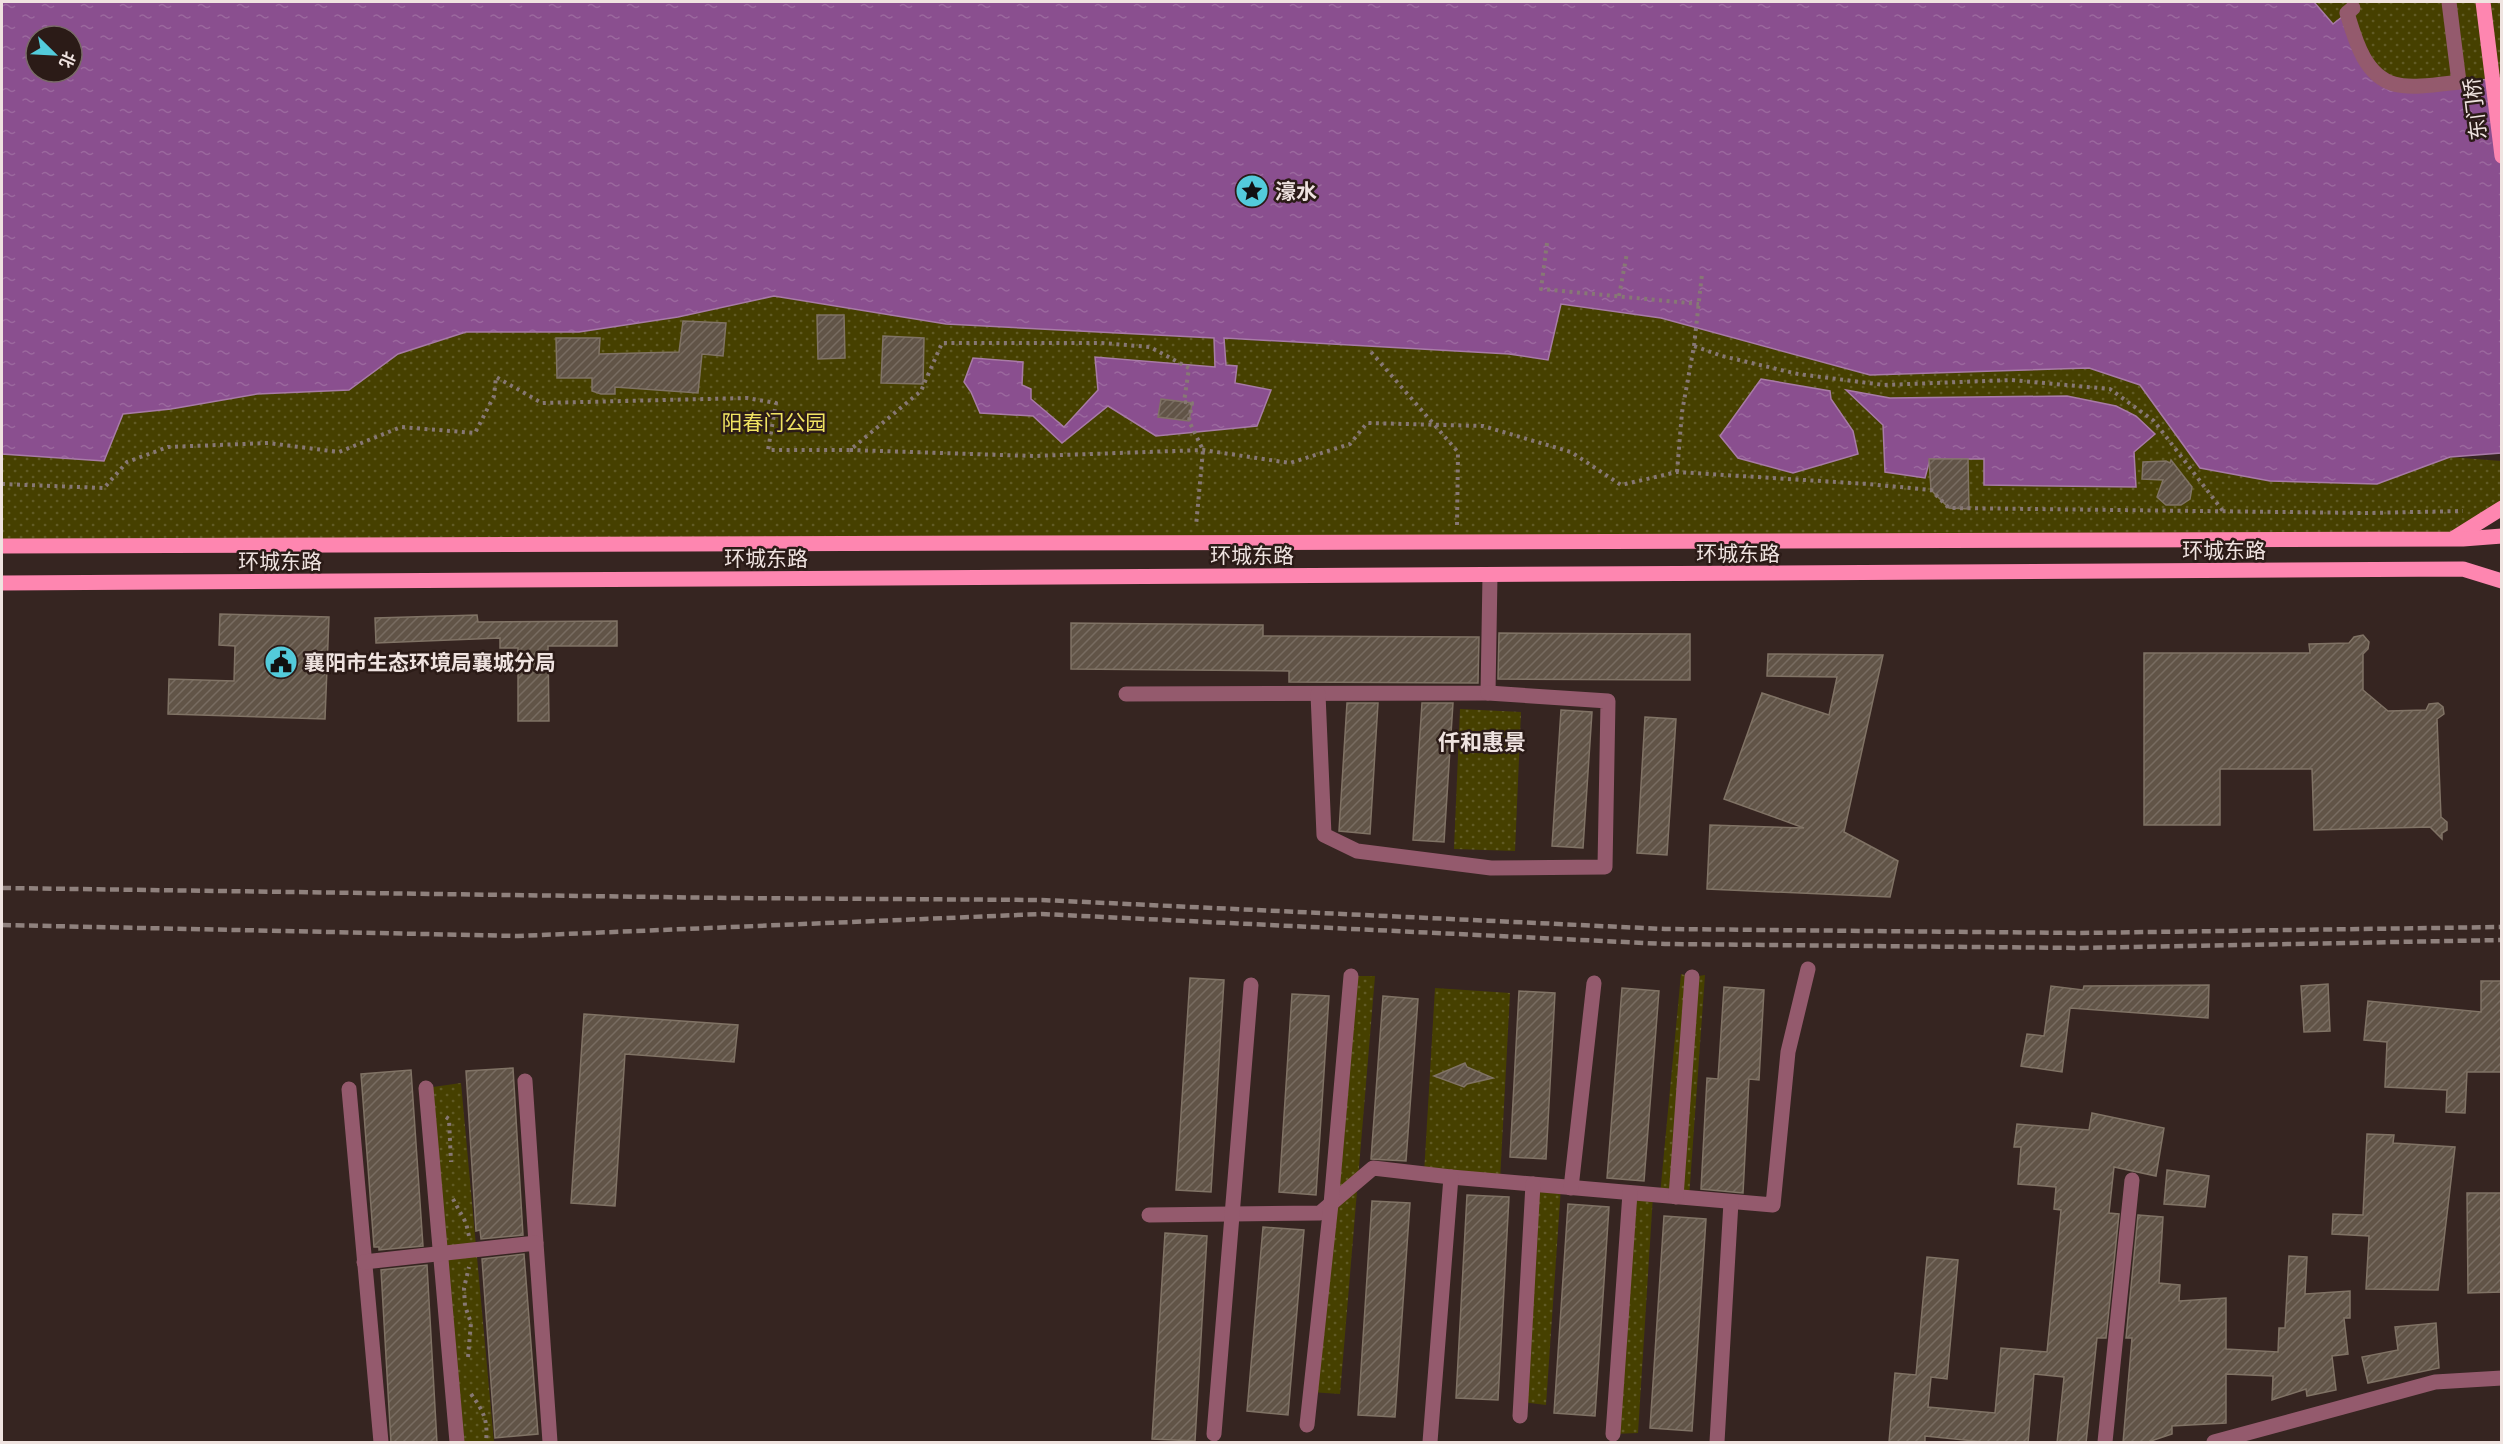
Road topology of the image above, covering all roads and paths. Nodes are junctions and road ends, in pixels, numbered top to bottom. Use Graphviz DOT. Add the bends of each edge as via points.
graph roads {
  1 [pos="2449,2"];
  2 [pos="2484,2"];
  3 [pos="2350,4"];
  4 [pos="2502,156"];
  5 [pos="1546,243"];
  6 [pos="1627,253"];
  7 [pos="1702,274"];
  8 [pos="1618,296"];
  9 [pos="1699,304"];
  10 [pos="1694,346"];
  11 [pos="1371,352"];
  12 [pos="1432,424"];
  13 [pos="850,450"];
  14 [pos="1203,450"];
  15 [pos="1677,472"];
  16 [pos="2,484"];
  17 [pos="2502,508"];
  18 [pos="2464,511"];
  19 [pos="2224,512"];
  20 [pos="2502,536"];
  21 [pos="2452,539"];
  22 [pos="1194,543"];
  23 [pos="1457,543"];
  24 [pos="2,546"];
  25 [pos="1490,575"];
  26 [pos="2502,580"];
  27 [pos="2,583"];
  28 [pos="1488,693"];
  29 [pos="1126,694"];
  30 [pos="1318,694"];
  31 [pos="1808,969"];
  32 [pos="1351,976"];
  33 [pos="1692,977"];
  34 [pos="1593,983"];
  35 [pos="1251,985"];
  36 [pos="525,1081"];
  37 [pos="426,1088"];
  38 [pos="349,1089"];
  39 [pos="1452,1177"];
  40 [pos="2132,1180"];
  41 [pos="1533,1184"];
  42 [pos="1571,1188"];
  43 [pos="1630,1193"];
  44 [pos="1676,1197"];
  45 [pos="1731,1202"];
  46 [pos="1331,1204"];
  47 [pos="1233,1214"];
  48 [pos="1149,1215"];
  49 [pos="536,1243"];
  50 [pos="440,1253"];
  51 [pos="364,1262"];
  52 [pos="2502,1378"];
  53 [pos="1520,1416"];
  54 [pos="1307,1425"];
  55 [pos="1214,1434"];
  56 [pos="1613,1434"];
  57 [pos="1717,1442"];
  58 [pos="381,1443"];
  59 [pos="457,1443"];
  60 [pos="550,1443"];
  61 [pos="1430,1443"];
  62 [pos="2105,1443"];
  63 [pos="2214,1443"];
  1 -- 3 [label="street" via="2459,82 2427,85 2394,84 2370,69 2355,41 2347,13"];
  2 -- 4 [label="main road, 东门桥"];
  5 -- 8 [label="path" via="1541,289"];
  6 -- 8 [label="path"];
  7 -- 9 [label="path"];
  8 -- 9 [label="path"];
  9 -- 10 [label="path"];
  10 -- 15 [label="path" via="1682,412"];
  10 -- 19 [label="path" via="1798,374 1884,385 2011,380 2110,389 2154,422"];
  11 -- 12 [label="path"];
  12 -- 14 [label="path" via="1367,423 1350,444 1290,463"];
  12 -- 15 [label="path" via="1483,426 1571,452 1621,485"];
  12 -- 23 [label="path" via="1458,452"];
  13 -- 14 [label="path" via="1034,456"];
  13 -- 14 [label="path" via="921,391 942,343 1006,342 1150,347 1189,368 1184,402 1192,403 1190,421"];
  13 -- 16 [label="path" via="768,450 776,403 747,398 542,403 496,377 494,396 475,433 401,427 339,452 268,443 168,447 127,462 104,488"];
  14 -- 22 [label="path"];
  15 -- 19 [label="path" via="1931,490 1949,508"];
  17 -- 21 [label="main road"];
  18 -- 19 [label="path"];
  20 -- 21 [label="main road, 环城东路"];
  21 -- 23 [label="main road, 环城东路"];
  22 -- 23 [label="main road, 环城东路"];
  22 -- 24 [label="main road, 环城东路"];
  25 -- 26 [label="main road, 环城东路" via="2463,569"];
  25 -- 27 [label="main road, 环城东路"];
  25 -- 28 [label="street"];
  28 -- 30 [label="street"];
  28 -- 30 [label="street" via="1608,701 1605,867 1491,868 1357,851 1324,835"];
  29 -- 30 [label="street"];
  31 -- 45 [label="street" via="1788,1052 1773,1205"];
  32 -- 46 [label="street"];
  33 -- 44 [label="street"];
  34 -- 42 [label="street"];
  35 -- 47 [label="street"];
  36 -- 49 [label="street"];
  37 -- 50 [label="street"];
  38 -- 51 [label="street"];
  39 -- 41 [label="street"];
  39 -- 46 [label="street" via="1373,1168"];
  39 -- 61 [label="street"];
  40 -- 62 [label="street"];
  41 -- 42 [label="street"];
  41 -- 53 [label="street"];
  42 -- 43 [label="street"];
  43 -- 44 [label="street"];
  43 -- 56 [label="street"];
  44 -- 45 [label="street"];
  45 -- 57 [label="street"];
  46 -- 47 [label="street" via="1320,1213"];
  46 -- 54 [label="street"];
  47 -- 48 [label="street"];
  47 -- 55 [label="street"];
  49 -- 50 [label="street"];
  49 -- 60 [label="street"];
  50 -- 51 [label="street"];
  50 -- 59 [label="street"];
  51 -- 58 [label="street"];
  52 -- 63 [label="street" via="2435,1382"];
}
